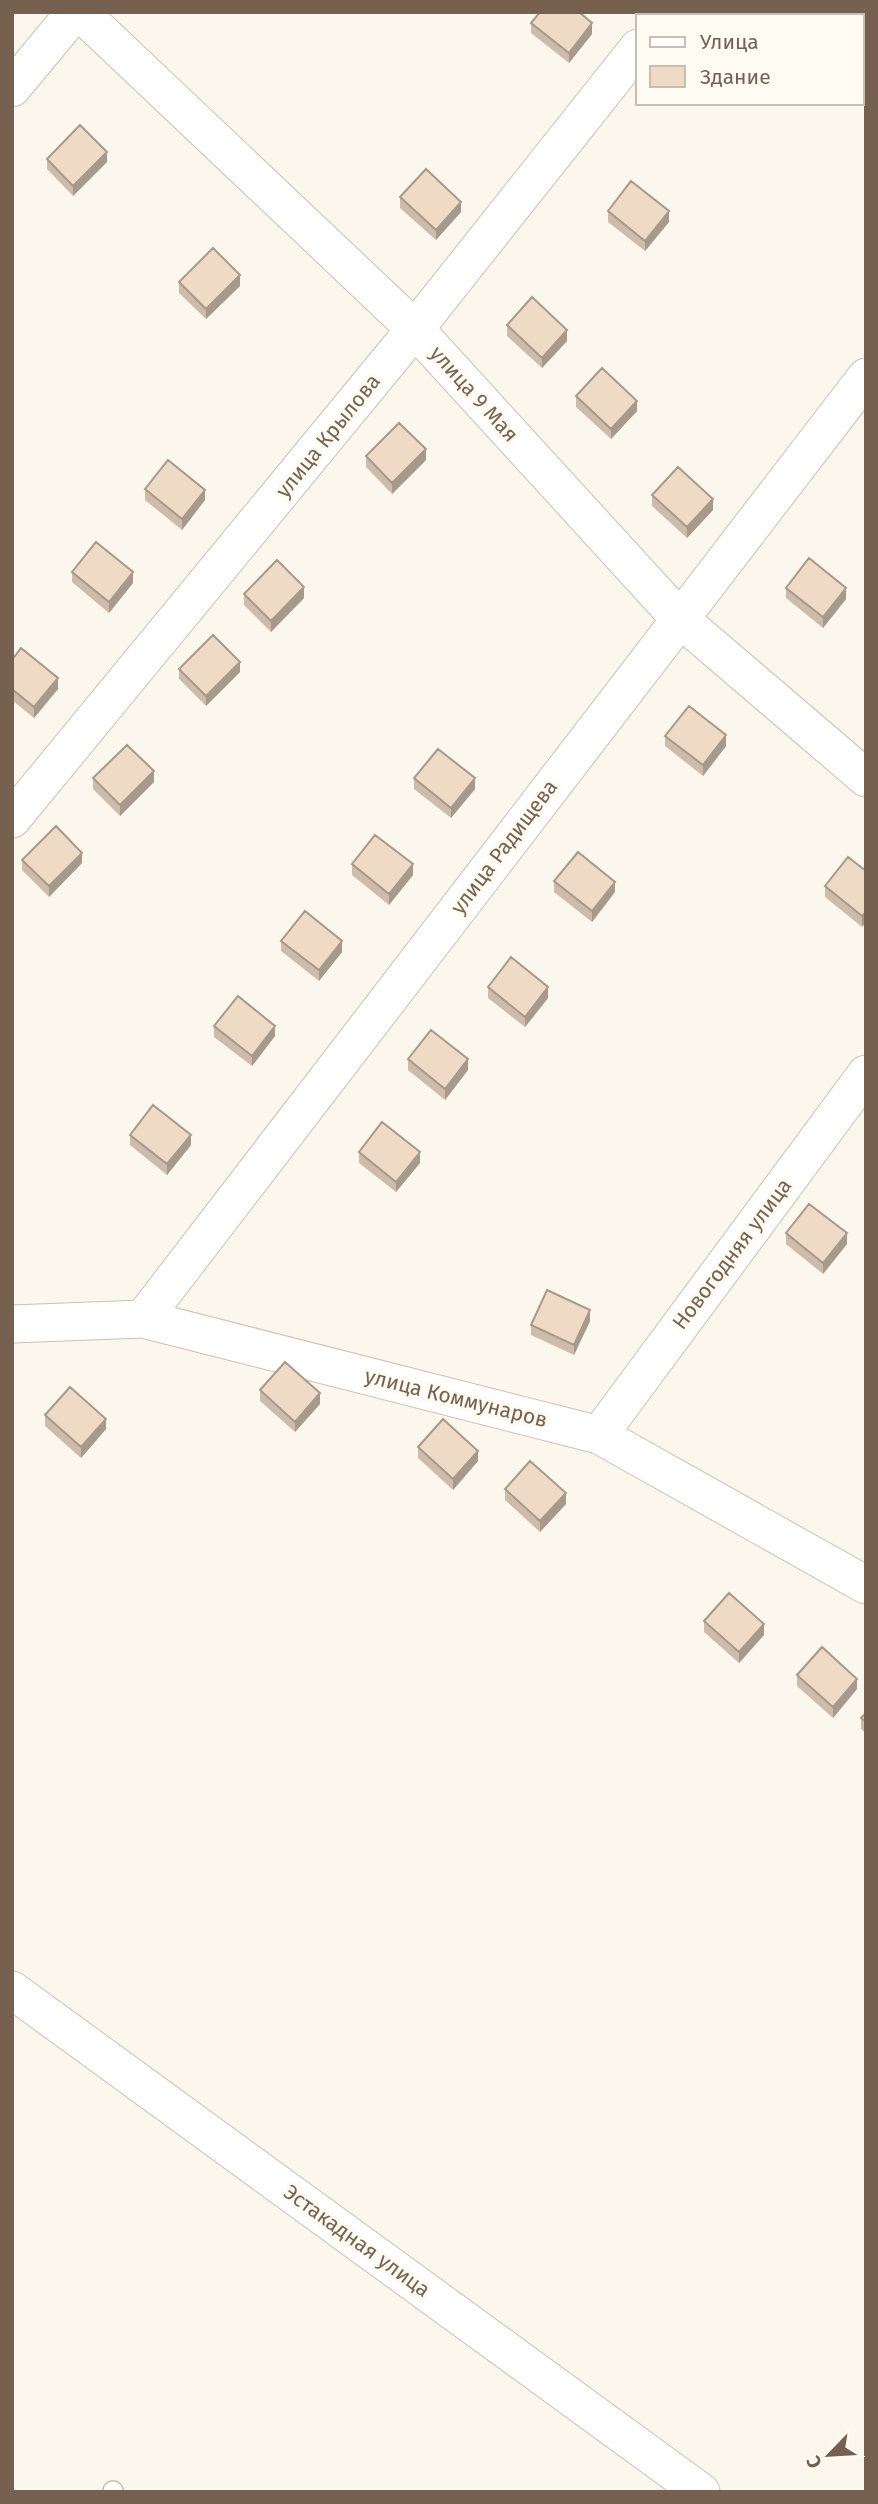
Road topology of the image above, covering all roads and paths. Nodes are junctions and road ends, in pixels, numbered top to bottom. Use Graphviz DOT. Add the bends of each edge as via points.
graph roads {
  1 [pos="77,12"];
  2 [pos="636,51"];
  3 [pos="12,88"];
  4 [pos="415,329"];
  5 [pos="866,377"];
  6 [pos="679,618"];
  7 [pos="866,778"];
  8 [pos="12,819"];
  9 [pos="866,1074"];
  10 [pos="143,1319"];
  11 [pos="12,1324"];
  12 [pos="599,1435"];
  13 [pos="866,1584"];
  14 [pos="12,1990"];
  15 [pos="701,2492"];
  1 -- 3 [label="street"];
  1 -- 4 [label="street, улица 9 Мая"];
  2 -- 4 [label="street, улица Крылова"];
  4 -- 6 [label="street, улица 9 Мая"];
  4 -- 8 [label="street, улица Крылова"];
  5 -- 6 [label="street, улица Радищева"];
  6 -- 7 [label="street, улица 9 Мая"];
  6 -- 10 [label="street, улица Радищева"];
  9 -- 12 [label="street, Новогодняя улица"];
  10 -- 11 [label="street, улица Коммунаров"];
  10 -- 12 [label="street, улица Коммунаров"];
  12 -- 13 [label="street, улица Коммунаров"];
  14 -- 15 [label="street, Эстакадная улица"];
}
